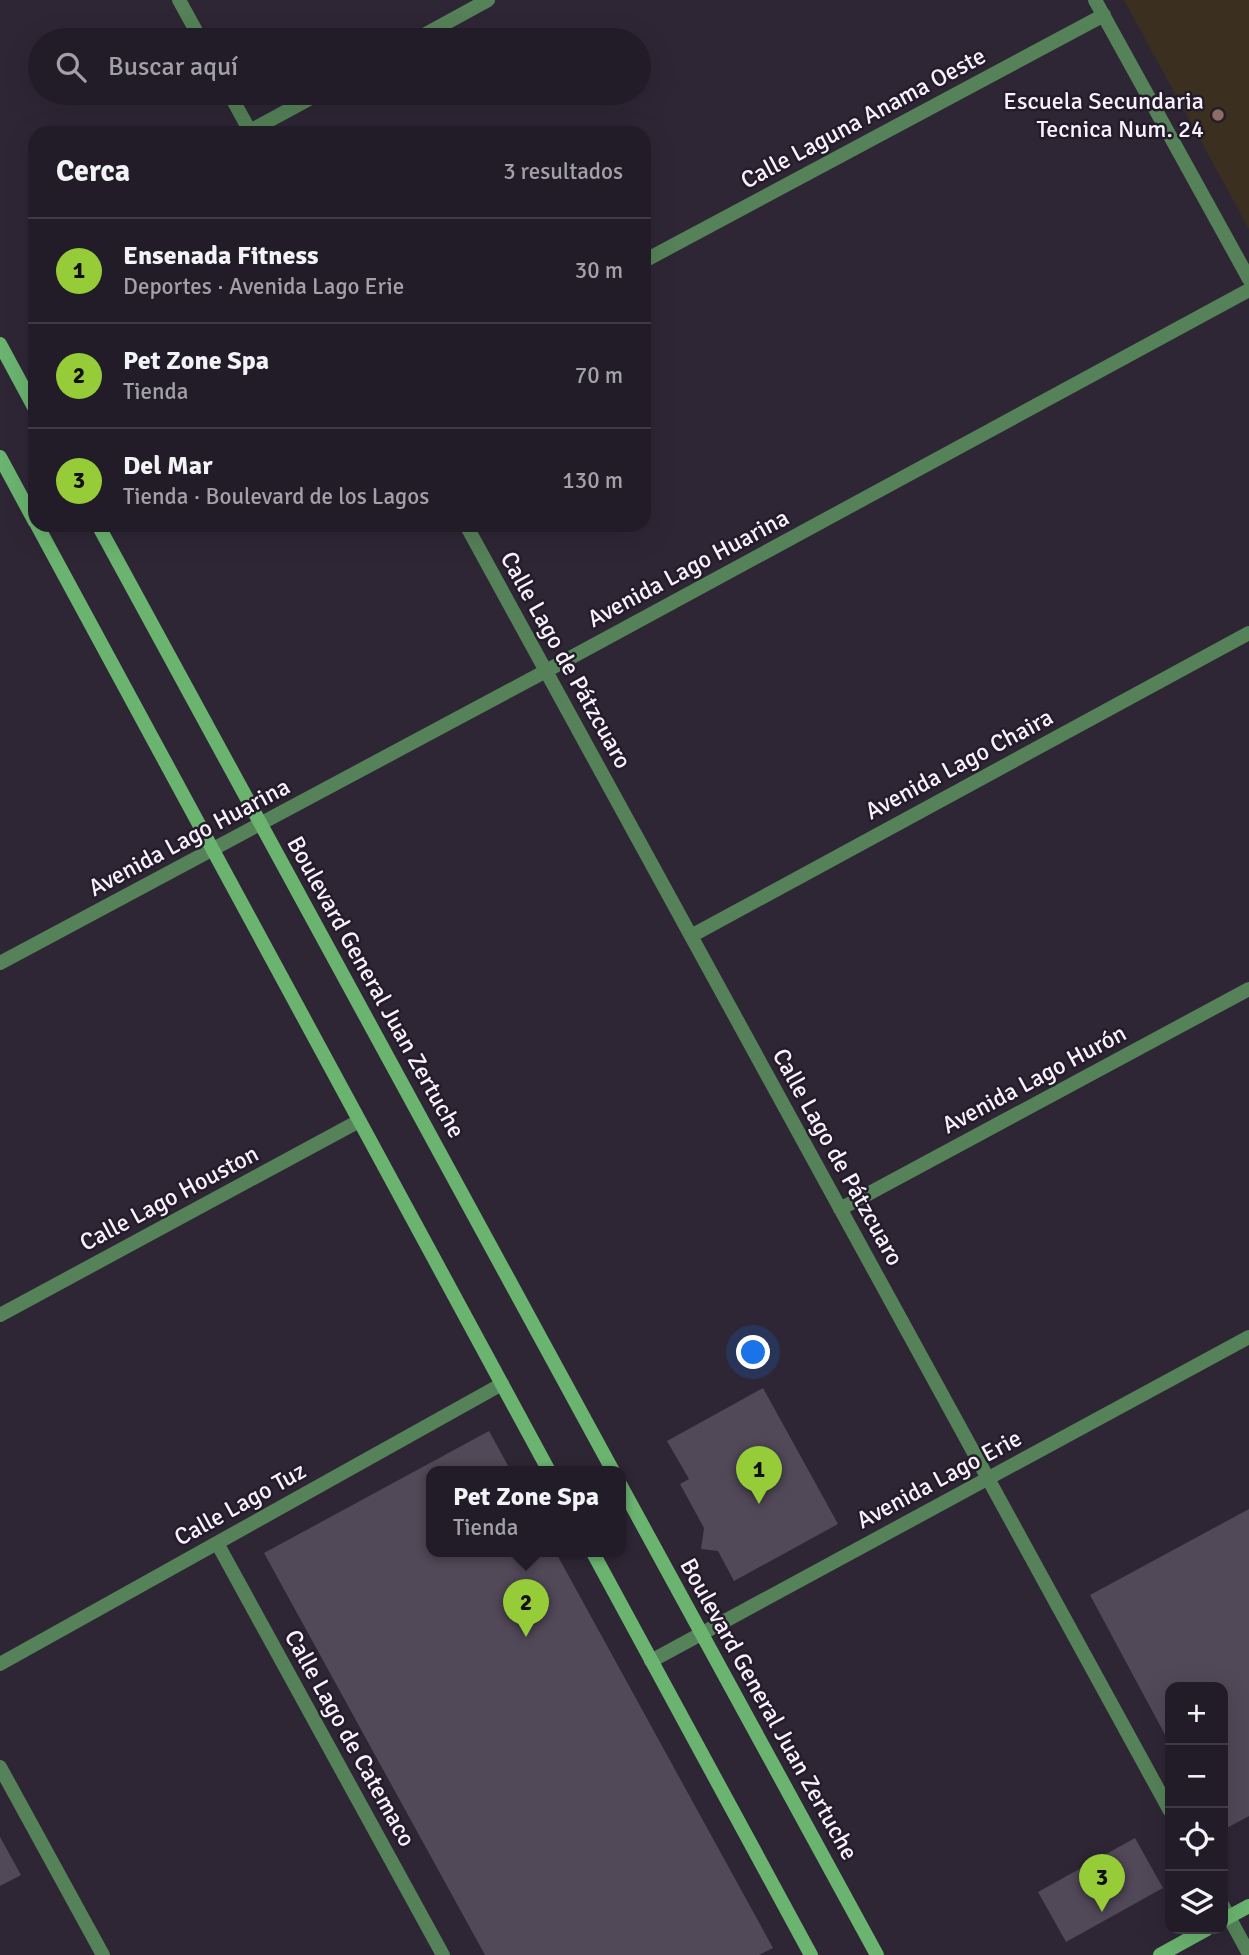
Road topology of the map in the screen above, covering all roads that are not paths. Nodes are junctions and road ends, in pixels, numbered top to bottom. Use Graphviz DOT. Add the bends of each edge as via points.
graph roads {
  1 [pos="179,0"];
  2 [pos="488,0"];
  3 [pos="1095,0"];
  4 [pos="1104,15"];
  5 [pos="194,28"];
  6 [pos="437,28"];
  7 [pos="236,105"];
  8 [pos="299,105"];
  9 [pos="248,126"];
  10 [pos="262,126"];
  11 [pos="651,257"];
  12 [pos="1249,279"];
  13 [pos="1249,290"];
  14 [pos="0,344"];
  15 [pos="28,396"];
  16 [pos="0,457"];
  17 [pos="28,509"];
  18 [pos="40,532"];
  19 [pos="102,532"];
  20 [pos="470,532"];
  21 [pos="1249,633"];
  22 [pos="546,671"];
  23 [pos="261,824"];
  24 [pos="212,849"];
  25 [pos="691,936"];
  26 [pos="0,963"];
  27 [pos="1249,989"];
  28 [pos="359,1121"];
  29 [pos="840,1209"];
  30 [pos="0,1315"];
  31 [pos="1249,1337"];
  32 [pos="502,1384"];
  33 [pos="546,1466"];
  34 [pos="610,1466"];
  35 [pos="988,1478"];
  36 [pos="626,1493"];
  37 [pos="217,1543"];
  38 [pos="595,1557"];
  39 [pos="702,1633"];
  40 [pos="651,1661"];
  41 [pos="0,1664"];
  42 [pos="0,1767"];
  43 [pos="1168,1808"];
  44 [pos="1249,1906"];
  45 [pos="1228,1914"];
  46 [pos="1228,1920"];
  47 [pos="1198,1934"];
  48 [pos="1249,1954"];
  49 [pos="103,1955"];
  50 [pos="443,1955"];
  51 [pos="811,1955"];
  52 [pos="877,1955"];
  53 [pos="1160,1955"];
  1 -- 5 [label="street"];
  2 -- 6 [label="street"];
  3 -- 4 [label="street"];
  4 -- 11 [label="street, Calle Laguna Anama Oeste"];
  4 -- 12 [label="street"];
  7 -- 9 [label="street"];
  8 -- 10 [label="street"];
  13 -- 22 [label="street, Avenida Lago Huarina"];
  14 -- 15 [label="main road"];
  16 -- 17 [label="main road"];
  18 -- 24 [label="main road"];
  19 -- 23 [label="main road, Boulevard General Juan Zertuche"];
  20 -- 22 [label="street, Calle Lago de Pátzcuaro"];
  21 -- 25 [label="street, Avenida Lago Chaira"];
  22 -- 23 [label="street, Avenida Lago Huarina"];
  22 -- 25 [label="street, Calle Lago de Pátzcuaro"];
  23 -- 24 [label="street, Avenida Lago Huarina"];
  23 -- 34 [label="main road, Boulevard General Juan Zertuche"];
  24 -- 26 [label="street, Avenida Lago Huarina"];
  24 -- 28 [label="main road"];
  25 -- 29 [label="street, Calle Lago de Pátzcuaro"];
  27 -- 29 [label="street, Avenida Lago Hurón"];
  28 -- 30 [label="street, Calle Lago Houston"];
  28 -- 32 [label="main road"];
  29 -- 35 [label="street, Calle Lago de Pátzcuaro"];
  31 -- 35 [label="street, Avenida Lago Erie"];
  32 -- 33 [label="main road"];
  32 -- 37 [label="street, Calle Lago Tuz"];
  35 -- 39 [label="street, Avenida Lago Erie"];
  35 -- 43 [label="street, Calle Lago de Pátzcuaro"];
  36 -- 39 [label="main road, Boulevard General Juan Zertuche"];
  37 -- 41 [label="street, Calle Lago Tuz"];
  37 -- 50 [label="street, Calle Lago de Catemaco"];
  38 -- 40 [label="main road"];
  39 -- 40 [label="street, Avenida Lago Erie"];
  39 -- 52 [label="main road, Boulevard General Juan Zertuche"];
  40 -- 51 [label="main road"];
  42 -- 49 [label="street"];
  44 -- 45 [label="main road"];
  46 -- 48 [label="street"];
  47 -- 53 [label="main road"];
}
